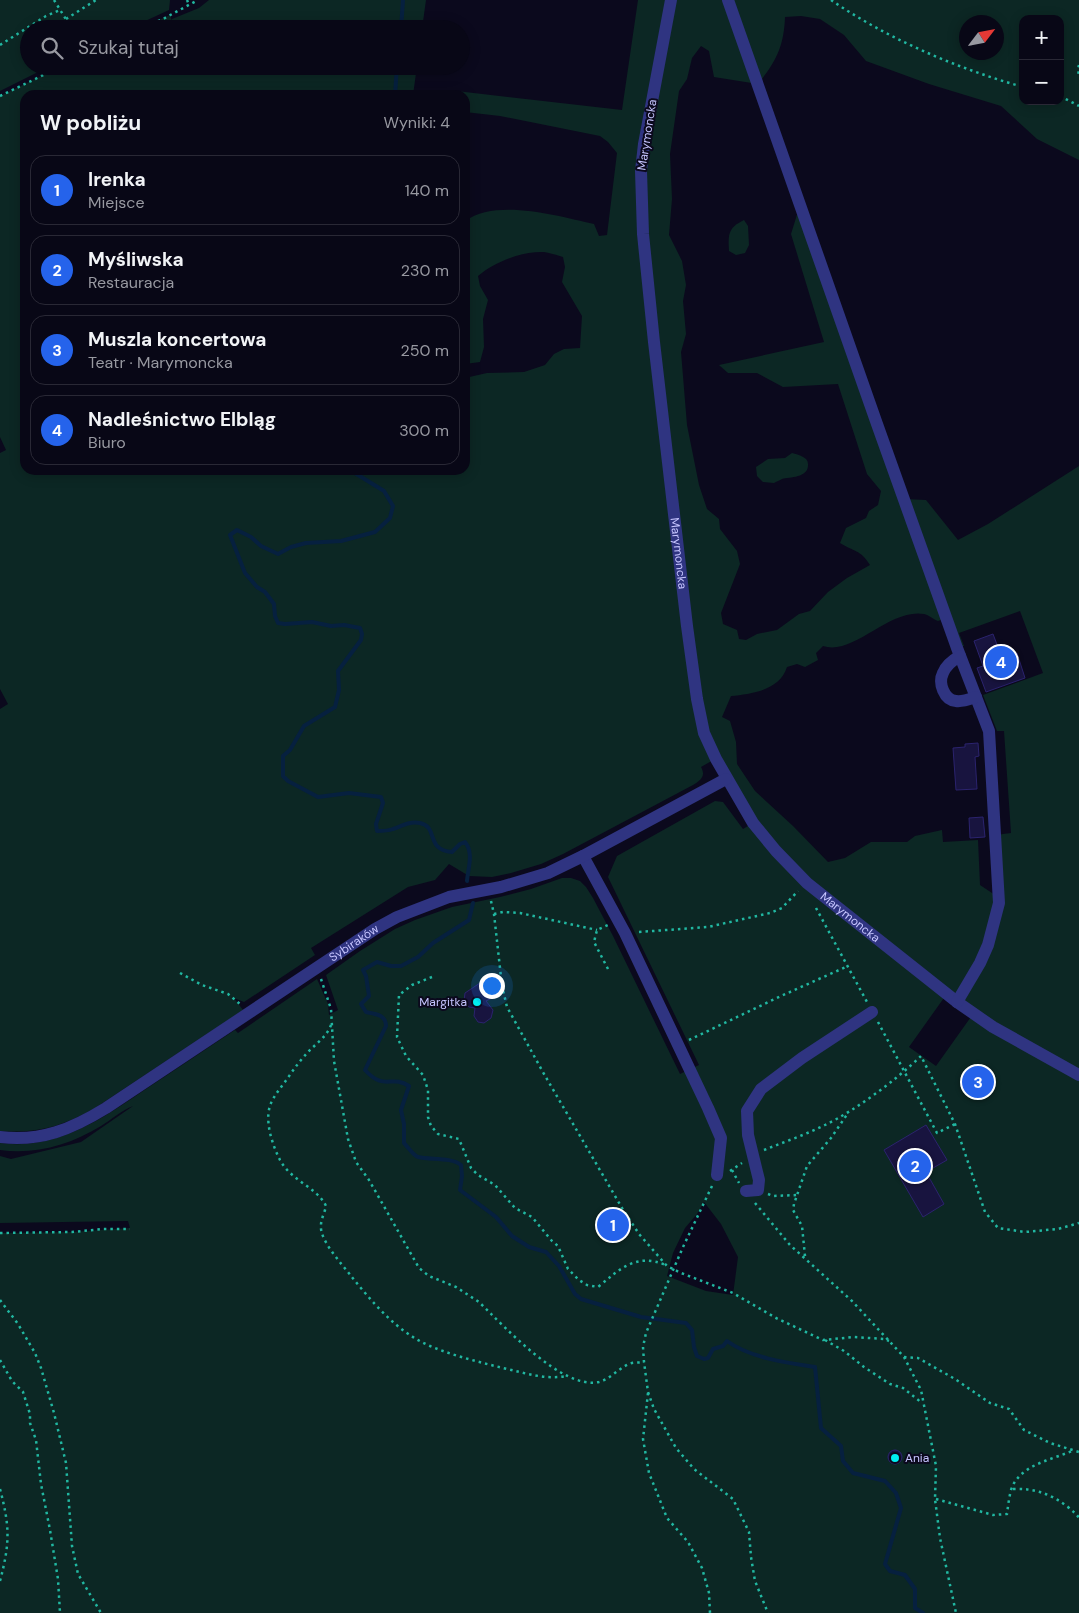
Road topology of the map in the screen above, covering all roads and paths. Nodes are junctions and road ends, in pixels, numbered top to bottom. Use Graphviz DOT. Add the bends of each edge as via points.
graph roads {
  1 [pos="54,0"];
  2 [pos="96,0"];
  3 [pos="186,0"];
  4 [pos="198,0"];
  5 [pos="671,0"];
  6 [pos="728,0"];
  7 [pos="831,0"];
  8 [pos="189,5"];
  9 [pos="60,10"];
  10 [pos="66,19"];
  11 [pos="40,20"];
  12 [pos="161,20"];
  13 [pos="20,32"];
  14 [pos="0,45"];
  15 [pos="1079,65"];
  16 [pos="43,75"];
  17 [pos="1079,76"];
  18 [pos="1019,86"];
  19 [pos="0,96"];
  20 [pos="1064,98"];
  21 [pos="1079,106"];
  22 [pos="960,656"];
  23 [pos="976,697"];
  24 [pos="726,779"];
  25 [pos="583,856"];
  26 [pos="807,883"];
  27 [pos="490,897"];
  28 [pos="814,904"];
  29 [pos="494,914"];
  30 [pos="610,924"];
  31 [pos="597,930"];
  32 [pos="625,933"];
  33 [pos="848,966"];
  34 [pos="608,969"];
  35 [pos="180,973"];
  36 [pos="319,975"];
  37 [pos="432,977"];
  38 [pos="957,1002"];
  39 [pos="872,1012"];
  40 [pos="246,1015"];
  41 [pos="332,1023"];
  42 [pos="694,1038"];
  43 [pos="904,1072"];
  44 [pos="1079,1075"];
  45 [pos="849,1112"];
  46 [pos="955,1124"];
  47 [pos="0,1137"];
  48 [pos="752,1156"];
  49 [pos="732,1170"];
  50 [pos="717,1175"];
  51 [pos="752,1191"];
  52 [pos="797,1195"];
  53 [pos="1079,1223"];
  54 [pos="130,1229"];
  55 [pos="0,1233"];
  56 [pos="805,1257"];
  57 [pos="667,1266"];
  58 [pos="673,1270"];
  59 [pos="0,1300"];
  60 [pos="823,1340"];
  61 [pos="889,1341"];
  62 [pos="904,1356"];
  63 [pos="0,1360"];
  64 [pos="644,1362"];
  65 [pos="568,1376"];
  66 [pos="648,1392"];
  67 [pos="924,1404"];
  68 [pos="1073,1451"];
  69 [pos="1079,1452"];
  70 [pos="0,1489"];
  71 [pos="1012,1489"];
  72 [pos="935,1499"];
  73 [pos="1079,1518"];
  74 [pos="0,1581"];
  75 [pos="60,1613"];
  76 [pos="101,1613"];
  77 [pos="710,1613"];
  78 [pos="768,1613"];
  79 [pos="956,1613"];
  1 -- 9 [label="path"];
  2 -- 10 [label="path"];
  3 -- 8 [label="path"];
  4 -- 8 [label="path"];
  5 -- 24 [label="street, Marymoncka" via="643,153 643,234 697,699 704,733"];
  6 -- 22 [label="street"];
  7 -- 18 [label="path" via="859,19 904,42 990,78"];
  8 -- 12 [label="path"];
  9 -- 10 [label="path"];
  9 -- 11 [label="path"];
  13 -- 14 [label="path"];
  15 -- 17 [label="path"];
  16 -- 19 [label="path"];
  20 -- 21 [label="path"];
  22 -- 23 [label="street"];
  22 -- 23 [label="street" via="943,672 942,688 946,696 955,701"];
  23 -- 38 [label="street" via="989,731 998,903 988,945"];
  24 -- 25 [label="street, Sybiraków"];
  24 -- 26 [label="street, Marymoncka" via="753,823"];
  25 -- 32 [label="street"];
  25 -- 40 [label="street, Sybiraków" via="537,877 449,897 397,917"];
  26 -- 32 [label="path" via="782,908 770,913 708,927"];
  26 -- 38 [label="street, Marymoncka"];
  27 -- 29 [label="path"];
  28 -- 33 [label="path"];
  29 -- 31 [label="path" via="520,913"];
  29 -- 57 [label="path" via="498,962 507,1007 622,1208 639,1234"];
  30 -- 31 [label="path"];
  31 -- 34 [label="path" via="594,942"];
  32 -- 50 [label="street" via="720,1138"];
  33 -- 39 [label="path"];
  33 -- 42 [label="path"];
  35 -- 40 [label="path" via="232,996"];
  36 -- 41 [label="path" via="329,1000"];
  37 -- 57 [label="path" via="399,995 397,1037 406,1056 423,1075 428,1090 431,1126 438,1134 458,1139 471,1168 495,1185 514,1208 532,1217 558,1246 568,1269 587,1285 598,1286 620,1268 642,1260"];
  38 -- 44 [label="street, Marymoncka" via="993,1027"];
  39 -- 43 [label="path"];
  39 -- 48 [label="street" via="761,1089 747,1111 746,1125"];
  40 -- 47 [label="street, Sybiraków" via="74,1126 37,1137"];
  41 -- 65 [label="path" via="334,1062 348,1139 360,1168 415,1263 428,1276 479,1302 543,1362"];
  41 -- 65 [label="path" via="277,1093 271,1102 269,1115 281,1161 296,1180 320,1197 326,1206 320,1227 323,1237 390,1320 428,1346 455,1356 534,1375"];
  43 -- 45 [label="path"];
  43 -- 46 [label="path" via="937,1133"];
  43 -- 46 [label="path" via="921,1056"];
  45 -- 48 [label="path"];
  45 -- 52 [label="path" via="807,1166"];
  46 -- 53 [label="path" via="985,1212 998,1228 1025,1232"];
  48 -- 51 [label="street" via="759,1180"];
  49 -- 51 [label="path"];
  50 -- 58 [label="path"];
  51 -- 52 [label="path" via="773,1196"];
  51 -- 56 [label="path" via="762,1213"];
  52 -- 56 [label="path" via="793,1210 802,1226"];
  54 -- 55 [label="path"];
  56 -- 61 [label="path" via="852,1300"];
  57 -- 58 [label="path"];
  58 -- 60 [label="path" via="733,1293"];
  58 -- 64 [label="path" via="643,1347"];
  59 -- 76 [label="path" via="18,1324 40,1368 66,1463 72,1546 78,1574"];
  60 -- 61 [label="path" via="854,1337"];
  60 -- 67 [label="path"];
  61 -- 62 [label="path"];
  62 -- 67 [label="path" via="921,1390"];
  62 -- 68 [label="path" via="918,1358 990,1403 1009,1409 1024,1430 1050,1444"];
  63 -- 75 [label="path" via="12,1381 23,1392 30,1414 58,1579"];
  64 -- 65 [label="path" via="630,1363 599,1382"];
  64 -- 66 [label="path"];
  66 -- 77 [label="path" via="643,1439 649,1473 667,1518 688,1542 702,1568 709,1593"];
  66 -- 78 [label="path" via="654,1410 676,1448 694,1469 733,1499 749,1532 755,1581"];
  67 -- 72 [label="path" via="936,1466"];
  68 -- 69 [label="path"];
  68 -- 71 [label="path" via="1031,1467 1018,1478"];
  70 -- 74 [label="path" via="8,1540"];
  71 -- 72 [label="path" via="1007,1514 993,1515"];
  71 -- 73 [label="path" via="1044,1492"];
  72 -- 79 [label="path"];
}
